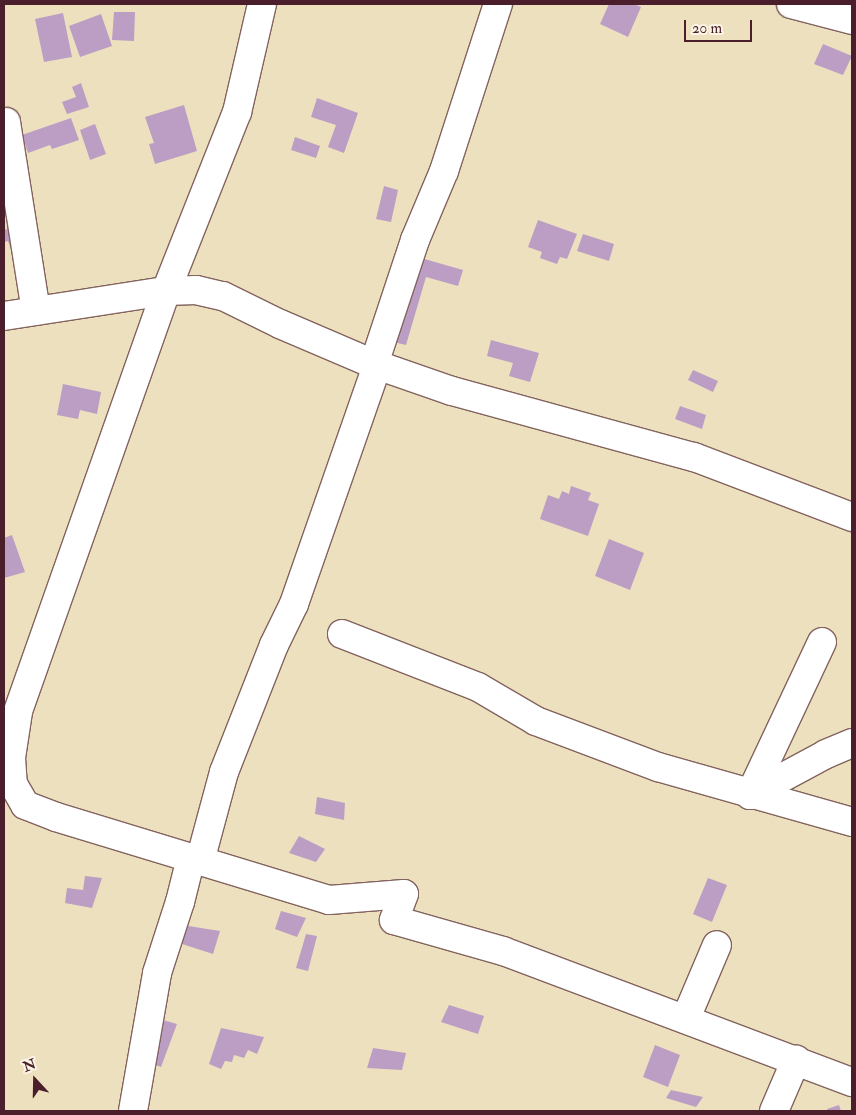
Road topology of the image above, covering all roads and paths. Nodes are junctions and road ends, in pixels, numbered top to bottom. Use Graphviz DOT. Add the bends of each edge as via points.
graph roads {
  1 [pos="262,4"];
  2 [pos="498,4"];
  3 [pos="791,4"];
  4 [pos="826,7"];
  5 [pos="852,20"];
  6 [pos="6,122"];
  7 [pos="166,291"];
  8 [pos="36,311"];
  9 [pos="4,316"];
  10 [pos="376,365"];
  11 [pos="852,517"];
  12 [pos="342,634"];
  13 [pos="822,642"];
  14 [pos="852,743"];
  15 [pos="8,784"];
  16 [pos="750,795"];
  17 [pos="852,822"];
  18 [pos="195,860"];
  19 [pos="717,945"];
  20 [pos="686,1018"];
  21 [pos="796,1060"];
  22 [pos="852,1082"];
  23 [pos="132,1111"];
  24 [pos="774,1111"];
  1 -- 7 [label="street" via="237,112"];
  2 -- 10 [label="street" via="444,171 414,240"];
  3 -- 4 [label="street"];
  4 -- 5 [label="street"];
  6 -- 8 [label="street"];
  7 -- 8 [label="street"];
  7 -- 10 [label="street" via="196,290 223,296"];
  7 -- 15 [label="street" via="18,712"];
  8 -- 9 [label="street"];
  10 -- 11 [label="street" via="452,392 694,457"];
  10 -- 18 [label="street" via="294,604 274,645 224,772"];
  12 -- 16 [label="street" via="478,687 536,721 658,767"];
  13 -- 16 [label="street"];
  14 -- 16 [label="street"];
  15 -- 18 [label="street" via="24,805 56,818"];
  16 -- 17 [label="street"];
  18 -- 20 [label="street" via="329,900 404,894 394,920 503,951"];
  18 -- 23 [label="street" via="156,973"];
  19 -- 20 [label="street"];
  20 -- 21 [label="street"];
  21 -- 22 [label="street"];
  21 -- 24 [label="street"];
}
